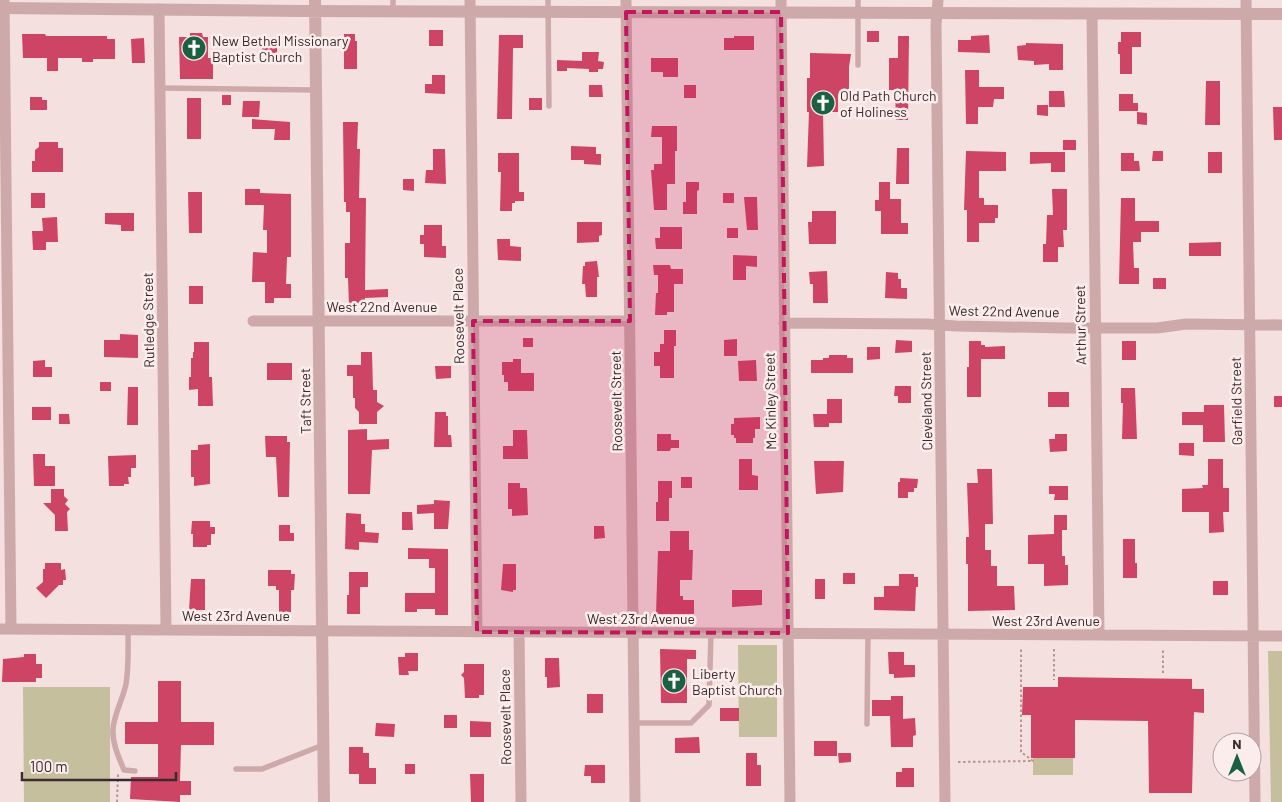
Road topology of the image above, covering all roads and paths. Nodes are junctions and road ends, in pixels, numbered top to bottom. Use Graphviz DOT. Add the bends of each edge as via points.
graph roads {
  1 [pos="1246,0"];
  2 [pos="3,6"];
  3 [pos="315,6"];
  4 [pos="393,6"];
  5 [pos="470,6"];
  6 [pos="548,6"];
  7 [pos="626,6"];
  8 [pos="781,6"];
  9 [pos="858,6"];
  10 [pos="937,6"];
  11 [pos="159,9"];
  12 [pos="1092,14"];
  13 [pos="1246,14"];
  14 [pos="1282,14"];
  15 [pos="858,65"];
  16 [pos="160,88"];
  17 [pos="316,90"];
  18 [pos="549,106"];
  19 [pos="253,321"];
  20 [pos="319,321"];
  21 [pos="473,321"];
  22 [pos="630,321"];
  23 [pos="784,323"];
  24 [pos="940,325"];
  25 [pos="1250,325"];
  26 [pos="1282,326"];
  27 [pos="1096,327"];
  28 [pos="5,629"];
  29 [pos="128,629"];
  30 [pos="166,630"];
  31 [pos="322,631"];
  32 [pos="477,632"];
  33 [pos="519,632"];
  34 [pos="633,632"];
  35 [pos="710,633"];
  36 [pos="788,633"];
  37 [pos="868,634"];
  38 [pos="944,634"];
  39 [pos="1098,635"];
  40 [pos="1254,636"];
  41 [pos="1282,636"];
  42 [pos="1021,649"];
  43 [pos="1054,649"];
  44 [pos="1164,650"];
  45 [pos="1163,674"];
  46 [pos="1054,680"];
  47 [pos="634,724"];
  48 [pos="867,724"];
  49 [pos="323,745"];
  50 [pos="118,757"];
  51 [pos="958,762"];
  52 [pos="236,769"];
  53 [pos="135,771"];
  54 [pos="117,802"];
  55 [pos="324,802"];
  56 [pos="521,802"];
  57 [pos="635,802"];
  58 [pos="790,802"];
  59 [pos="945,802"];
  60 [pos="1255,802"];
  1 -- 13 [label="street, Garfield Street"];
  2 -- 11 [label="street"];
  2 -- 28 [label="street"];
  3 -- 4 [label="street"];
  3 -- 11 [label="street"];
  3 -- 17 [label="street, Taft Street"];
  4 -- 5 [label="street"];
  5 -- 6 [label="street"];
  5 -- 21 [label="street, Roosevelt Place"];
  6 -- 7 [label="street"];
  6 -- 18 [label="lane"];
  7 -- 8 [label="street"];
  7 -- 22 [label="street, Roosevelt Street"];
  8 -- 9 [label="street"];
  8 -- 23 [label="street, Mc Kinley Street"];
  9 -- 10 [label="street"];
  9 -- 15 [label="lane"];
  10 -- 12 [label="street"];
  10 -- 24 [label="street, Cleveland Street"];
  11 -- 16 [label="street, Rutledge Street"];
  12 -- 13 [label="street"];
  12 -- 27 [label="street, Arthur Street"];
  13 -- 14 [label="street"];
  13 -- 25 [label="street, Garfield Street"];
  16 -- 17 [label="lane"];
  16 -- 30 [label="street, Rutledge Street"];
  17 -- 20 [label="street, Taft Street"];
  19 -- 20 [label="street, West 22nd Avenue"];
  20 -- 21 [label="street, West 22nd Avenue"];
  20 -- 31 [label="street, Taft Street"];
  21 -- 22 [label="street, West 22nd Avenue"];
  21 -- 32 [label="street, Roosevelt Place"];
  22 -- 34 [label="street, Roosevelt Street"];
  23 -- 24 [label="street, West 22nd Avenue"];
  23 -- 36 [label="street, Mc Kinley Street"];
  24 -- 27 [label="street, West 22nd Avenue"];
  24 -- 38 [label="street, Cleveland Street"];
  25 -- 26 [label="street, West 22nd Avenue"];
  25 -- 27 [label="street, West 22nd Avenue"];
  25 -- 40 [label="street, Garfield Street"];
  27 -- 39 [label="street, Arthur Street"];
  28 -- 29 [label="street, West 23rd Avenue"];
  29 -- 30 [label="street, West 23rd Avenue"];
  29 -- 50 [label="lane" via="126,685 113,729"];
  30 -- 31 [label="street, West 23rd Avenue"];
  31 -- 32 [label="street, West 23rd Avenue"];
  31 -- 49 [label="street, Taft Street"];
  32 -- 33 [label="street, West 23rd Avenue"];
  33 -- 34 [label="street, West 23rd Avenue"];
  33 -- 56 [label="street, Roosevelt Place"];
  34 -- 35 [label="street, West 23rd Avenue"];
  34 -- 47 [label="street, Roosevelt Street"];
  35 -- 36 [label="street, West 23rd Avenue"];
  35 -- 47 [label="lane" via="709,705 691,723"];
  36 -- 37 [label="street, West 23rd Avenue"];
  36 -- 58 [label="street, Mc Kinley Street"];
  37 -- 38 [label="street, West 23rd Avenue"];
  37 -- 48 [label="lane"];
  38 -- 39 [label="street, West 23rd Avenue"];
  38 -- 59 [label="street, Cleveland Street"];
  39 -- 40 [label="street, West 23rd Avenue"];
  40 -- 41 [label="street, West 23rd Avenue"];
  40 -- 60 [label="street, Garfield Street"];
  42 -- 51 [label="path" via="1020,752 1033,761"];
  43 -- 46 [label="path"];
  44 -- 45 [label="path"];
  47 -- 57 [label="street, Roosevelt Street"];
  49 -- 52 [label="lane" via="262,769"];
  49 -- 55 [label="street, Taft Street"];
  50 -- 53 [label="lane" via="124,770"];
  50 -- 54 [label="path"];
}
